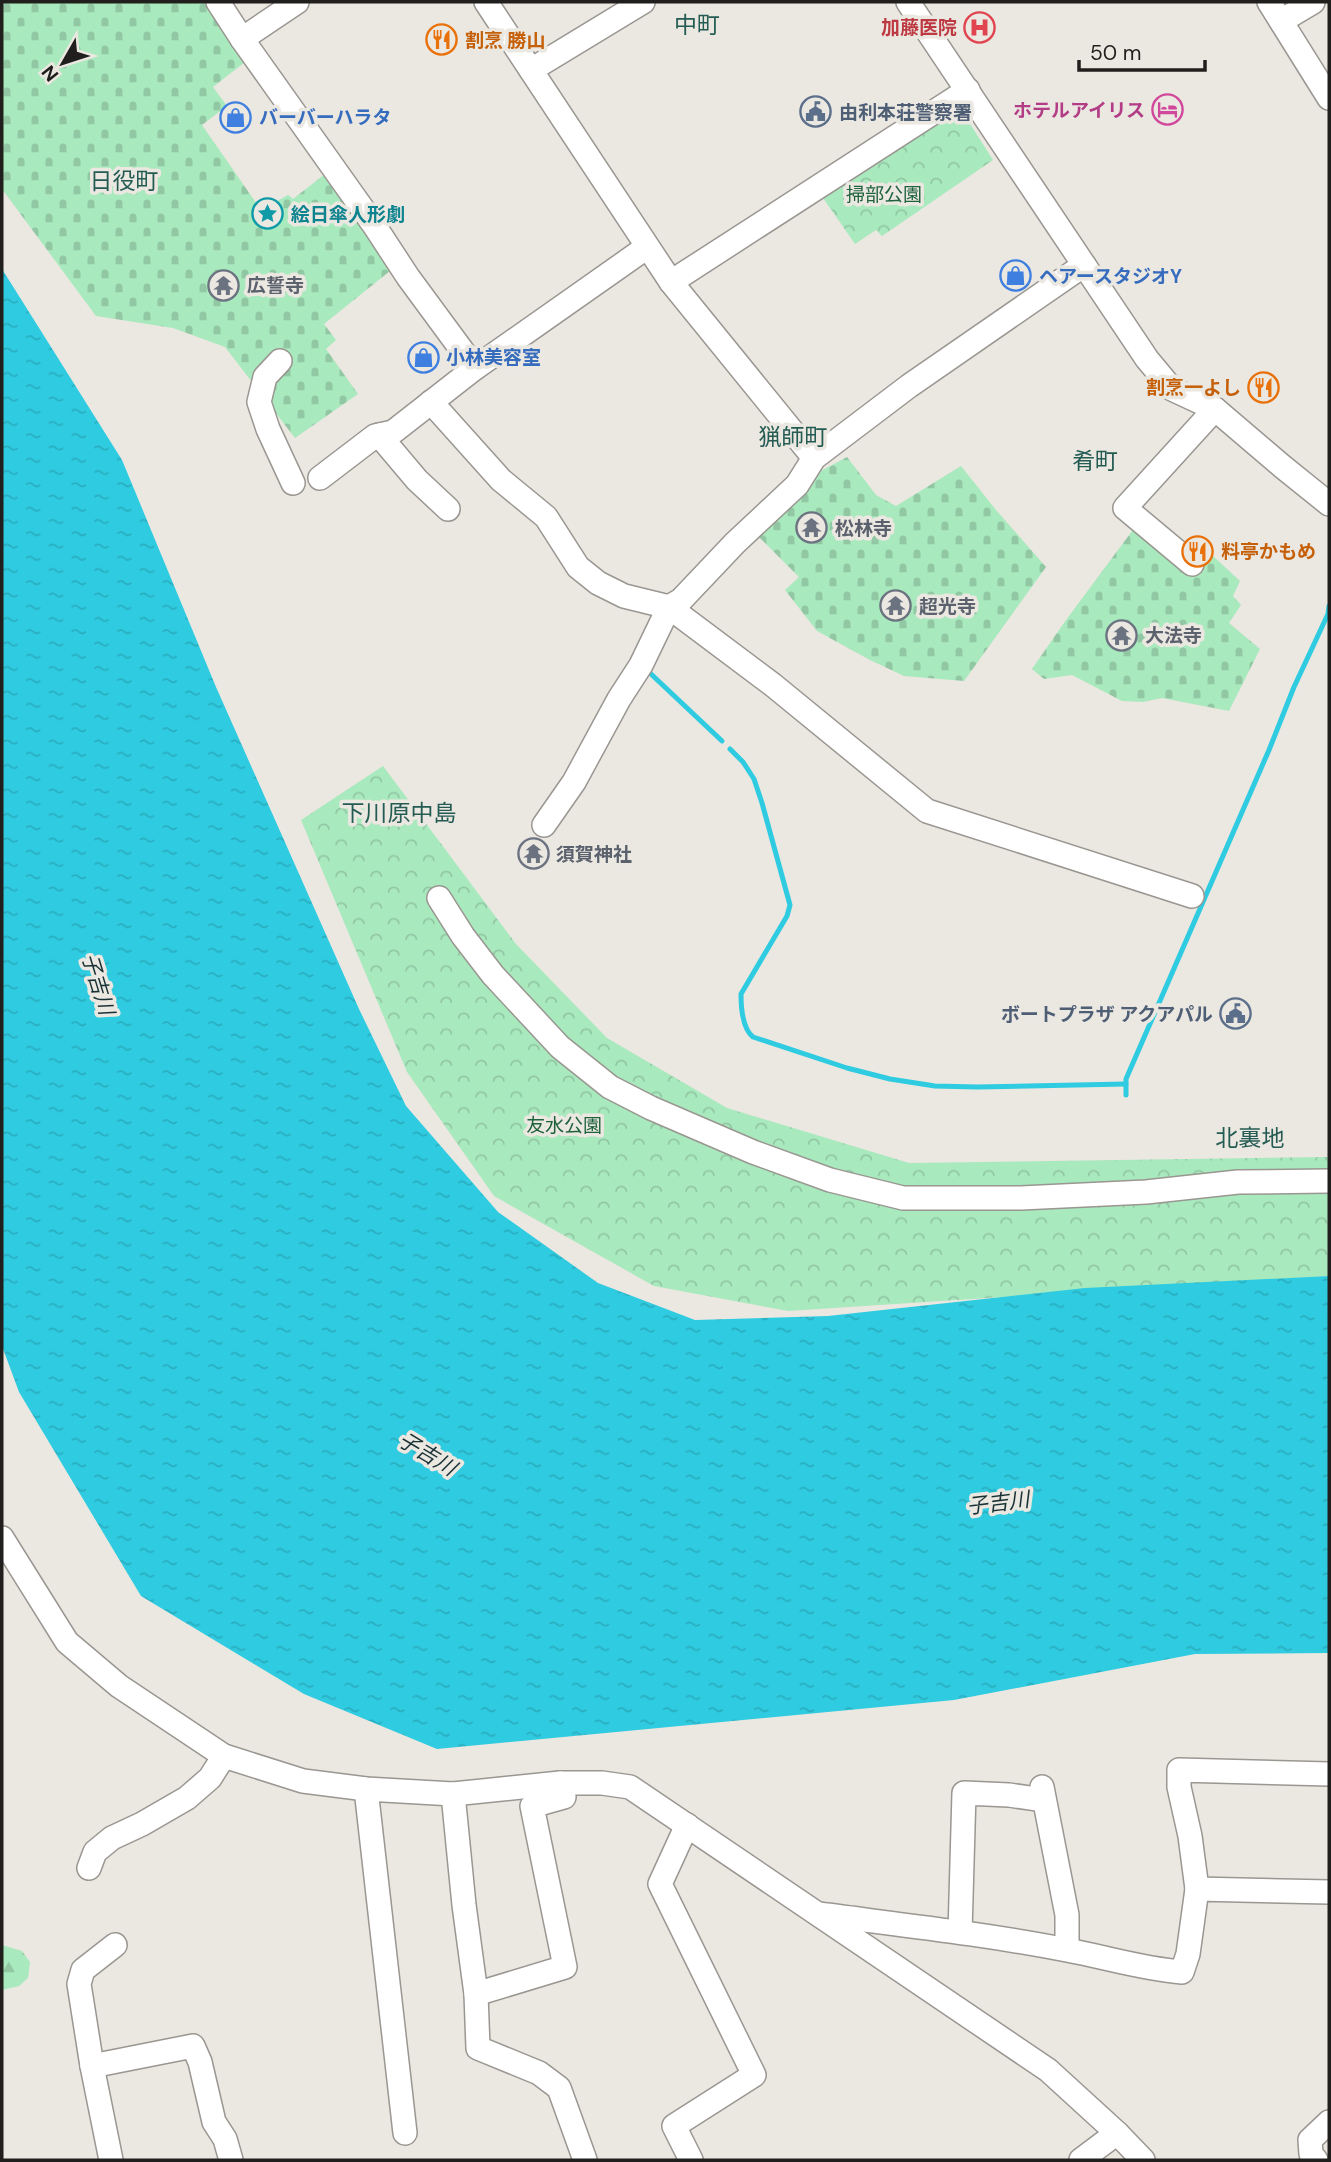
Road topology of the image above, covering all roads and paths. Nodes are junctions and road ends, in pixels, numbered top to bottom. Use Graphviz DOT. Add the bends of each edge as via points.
graph roads {
  1 [pos="218,2"];
  2 [pos="297,2"];
  3 [pos="486,2"];
  4 [pos="643,2"];
  5 [pos="908,2"];
  6 [pos="1314,2"];
  7 [pos="1275,12"];
  8 [pos="242,39"];
  9 [pos="531,69"];
  10 [pos="968,90"];
  11 [pos="1329,98"];
  12 [pos="647,247"];
  13 [pos="1084,265"];
  14 [pos="671,282"];
  15 [pos="279,361"];
  16 [pos="475,368"];
  17 [pos="431,402"];
  18 [pos="1216,409"];
  19 [pos="379,435"];
  20 [pos="814,458"];
  21 [pos="320,478"];
  22 [pos="293,484"];
  23 [pos="1329,504"];
  24 [pos="449,509"];
  25 [pos="1192,565"];
  26 [pos="669,607"];
  27 [pos="544,825"];
  28 [pos="1192,896"];
  29 [pos="439,898"];
  30 [pos="1329,1181"];
  31 [pos="2,1538"];
  32 [pos="224,1756"];
  33 [pos="1329,1773"];
  34 [pos="560,1783"];
  35 [pos="366,1789"];
  36 [pos="453,1794"];
  37 [pos="687,1825"];
  38 [pos="89,1868"];
  39 [pos="1197,1889"];
  40 [pos="1329,1892"];
  41 [pos="814,1914"];
  42 [pos="960,1932"];
  43 [pos="115,1945"];
  44 [pos="1067,1950"];
  45 [pos="476,1994"];
  46 [pos="92,2066"];
  47 [pos="1329,2122"];
  48 [pos="405,2133"];
  49 [pos="1117,2133"];
  50 [pos="111,2160"];
  51 [pos="231,2160"];
  52 [pos="585,2160"];
  53 [pos="691,2160"];
  54 [pos="1081,2160"];
  55 [pos="1143,2160"];
  56 [pos="1316,2160"];
  1 -- 8 [label="street"];
  2 -- 8 [label="street"];
  3 -- 9 [label="street"];
  4 -- 9 [label="street"];
  5 -- 10 [label="street"];
  6 -- 7 [label="street"];
  7 -- 11 [label="street"];
  8 -- 16 [label="street"];
  9 -- 12 [label="street"];
  10 -- 13 [label="street"];
  10 -- 14 [label="street"];
  12 -- 14 [label="street"];
  12 -- 16 [label="street"];
  13 -- 18 [label="street" via="1172,389"];
  13 -- 20 [label="street"];
  14 -- 20 [label="street"];
  15 -- 22 [label="street" via="265,377 259,402"];
  16 -- 17 [label="street"];
  17 -- 19 [label="street" via="393,432"];
  17 -- 26 [label="street" via="501,480 546,517 578,567 624,596"];
  18 -- 23 [label="street"];
  18 -- 25 [label="street" via="1125,508"];
  19 -- 21 [label="street"];
  19 -- 24 [label="street"];
  20 -- 26 [label="street" via="797,485"];
  26 -- 27 [label="street" via="574,782"];
  26 -- 28 [label="street" via="773,684 927,811"];
  29 -- 30 [label="street" via="493,975 560,1047 610,1087 753,1152 830,1180 904,1198 1066,1196 1238,1182"];
  31 -- 32 [label="street" via="67,1642 119,1686"];
  32 -- 35 [label="street" via="303,1781"];
  32 -- 38 [label="street" via="211,1778 195,1792 112,1838 95,1852"];
  33 -- 39 [label="street" via="1179,1770"];
  34 -- 36 [label="street"];
  34 -- 37 [label="street" via="630,1787"];
  34 -- 45 [label="street" via="564,1797 532,1806 565,1967"];
  35 -- 36 [label="street"];
  35 -- 48 [label="street"];
  36 -- 45 [label="street"];
  37 -- 41 [label="street"];
  37 -- 53 [label="street" via="660,1884 754,2075 674,2126"];
  39 -- 40 [label="street"];
  39 -- 44 [label="street" via="1182,1972"];
  41 -- 42 [label="street"];
  41 -- 49 [label="street" via="1048,2070"];
  42 -- 44 [label="street"];
  42 -- 44 [label="street" via="964,1793 1042,1792 1067,1915"];
  43 -- 46 [label="street" via="83,1970 79,1984"];
  45 -- 52 [label="street" via="478,2048 539,2073 559,2088"];
  46 -- 50 [label="street"];
  46 -- 51 [label="street" via="193,2046 214,2122"];
  47 -- 56 [label="street" via="1310,2140"];
  49 -- 54 [label="street"];
  49 -- 55 [label="street"];
}
